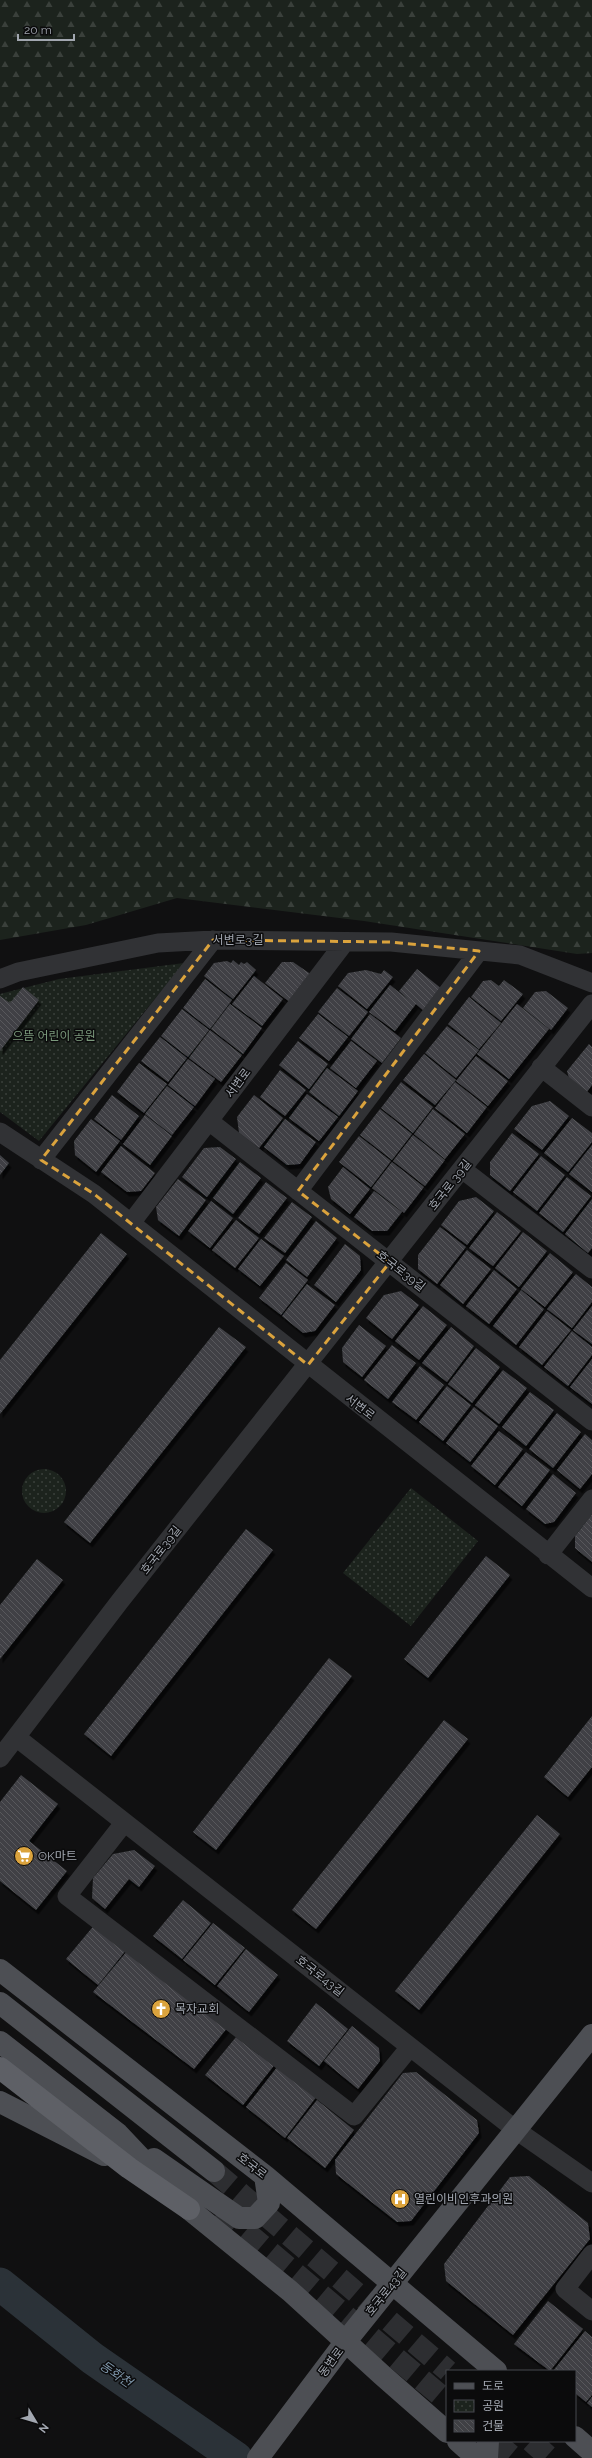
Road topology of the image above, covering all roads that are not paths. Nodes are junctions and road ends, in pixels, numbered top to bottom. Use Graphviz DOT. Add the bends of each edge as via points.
graph roads {
  1 [pos="213,940"];
  2 [pos="345,942"];
  3 [pos="479,951"];
  4 [pos="0,979"];
  5 [pos="592,983"];
  6 [pos="592,1004"];
  7 [pos="541,1067"];
  8 [pos="592,1107"];
  9 [pos="209,1121"];
  10 [pos="0,1132"];
  11 [pos="41,1160"];
  12 [pos="462,1169"];
  13 [pos="298,1191"];
  14 [pos="131,1223"];
  15 [pos="390,1262"];
  16 [pos="592,1269"];
  17 [pos="308,1365"];
  18 [pos="592,1421"];
  19 [pos="592,1499"];
  20 [pos="548,1555"];
  21 [pos="592,1588"];
  22 [pos="16,1738"];
  23 [pos="0,1758"];
  24 [pos="124,1823"];
  25 [pos="0,1970"];
  26 [pos="0,2003"];
  27 [pos="592,2035"];
  28 [pos="0,2042"];
  29 [pos="410,2047"];
  30 [pos="0,2068"];
  31 [pos="0,2102"];
  32 [pos="516,2130"];
  33 [pos="118,2134"];
  34 [pos="129,2168"];
  35 [pos="214,2171"];
  36 [pos="265,2176"];
  37 [pos="592,2183"];
  38 [pos="189,2209"];
  39 [pos="592,2254"];
  40 [pos="392,2285"];
  41 [pos="592,2311"];
  42 [pos="346,2342"];
  43 [pos="495,2370"];
  44 [pos="446,2431"];
  45 [pos="576,2438"];
  46 [pos="459,2442"];
  47 [pos="488,2442"];
  48 [pos="592,2452"];
  49 [pos="258,2458"];
  50 [pos="478,2458"];
  51 [pos="487,2458"];
  1 -- 2 [label="street, 서변로3길"];
  1 -- 4 [label="street, 서변로3길" via="158,943 18,972"];
  1 -- 11 [label="street"];
  2 -- 3 [label="street, 서변로3길" via="391,942"];
  2 -- 9 [label="street, 서변로"];
  3 -- 5 [label="street, 서변로3길" via="520,955"];
  3 -- 13 [label="street"];
  6 -- 7 [label="street, 호국로 39길"];
  7 -- 8 [label="street"];
  7 -- 12 [label="street, 호국로 39길"];
  9 -- 13 [label="street, 호국로39길"];
  9 -- 14 [label="street, 서변로"];
  10 -- 11 [label="street, 서변로"];
  11 -- 14 [label="street, 서변로" via="94,1194"];
  12 -- 15 [label="street, 호국로 39길"];
  12 -- 16 [label="street"];
  13 -- 15 [label="street, 호국로39길"];
  14 -- 17 [label="street, 서변로"];
  15 -- 17 [label="street, 호국로 39길"];
  15 -- 18 [label="street, 호국로39길"];
  17 -- 20 [label="street, 서변로"];
  17 -- 22 [label="street, 호국로39길" via="120,1601"];
  19 -- 20 [label="street"];
  20 -- 21 [label="street, 서변로"];
  22 -- 23 [label="street, 호국로39길"];
  22 -- 24 [label="street"];
  24 -- 29 [label="street, 호국로43길"];
  24 -- 29 [label="street" via="66,1896 354,2116"];
  25 -- 36 [label="main road, 호국로"];
  26 -- 35 [label="main road"];
  27 -- 32 [label="main road, 호국로43길"];
  28 -- 33 [label="main road"];
  29 -- 32 [label="street, 호국로43길"];
  30 -- 34 [label="highway"];
  31 -- 34 [label="main road"];
  32 -- 37 [label="street, 호국로43길"];
  32 -- 40 [label="main road, 호국로43길"];
  33 -- 36 [label="main road" via="239,2218 255,2218 269,2203"];
  33 -- 38 [label="main road"];
  34 -- 38 [label="highway"];
  36 -- 40 [label="main road, 호국로"];
  38 -- 42 [label="main road" via="290,2291"];
  39 -- 41 [label="street" via="565,2289"];
  40 -- 42 [label="main road, 호국로43길"];
  40 -- 43 [label="main road, 호국로"];
  42 -- 44 [label="main road"];
  42 -- 49 [label="main road, 동변로"];
  45 -- 48 [label="main road"];
  46 -- 50 [label="main road"];
  47 -- 51 [label="main road"];
}
